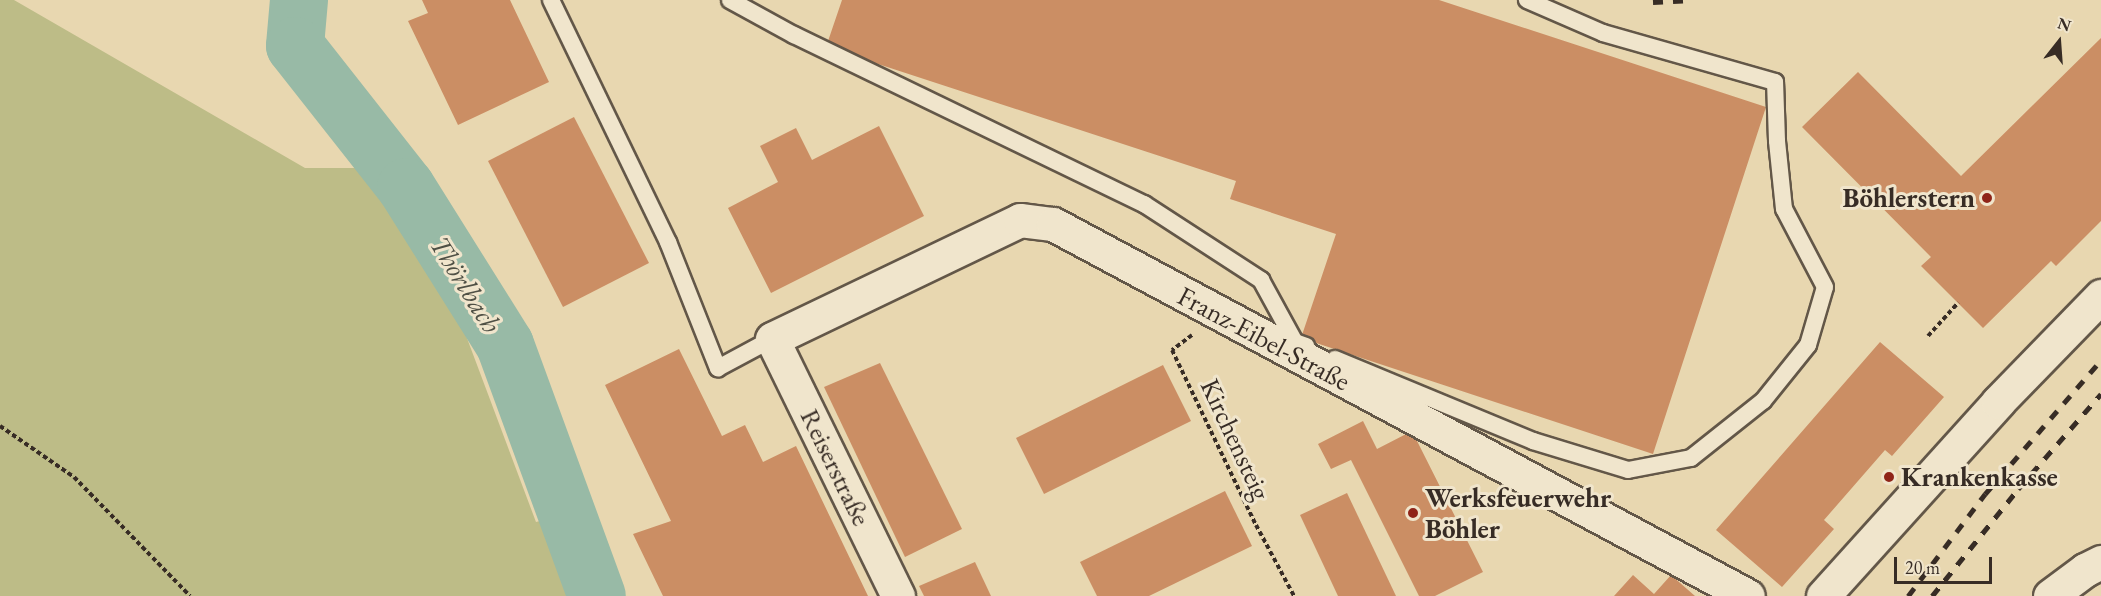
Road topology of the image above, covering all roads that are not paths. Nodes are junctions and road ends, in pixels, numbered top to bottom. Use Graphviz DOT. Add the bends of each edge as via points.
graph roads {
  1 [pos="550,0"];
  2 [pos="730,0"];
  3 [pos="1527,0"];
  4 [pos="2101,296"];
  5 [pos="772,339"];
  6 [pos="2101,562"];
  7 [pos="898,596"];
  8 [pos="1748,596"];
  9 [pos="1823,596"];
  10 [pos="2050,596"];
  1 -- 5 [label="lane" via="668,242 718,368"];
  2 -- 3 [label="lane" via="794,35 1144,204 1261,280 1295,342 1533,441 1628,470 1691,458 1763,401 1808,345 1825,287 1785,208 1775,82 1603,33"];
  4 -- 9 [label="street" via="1998,402"];
  5 -- 7 [label="street, Reiserstraße"];
  5 -- 8 [label="street, Franz-Eibel-Straße" via="1020,220 1053,224"];
  6 -- 10 [label="street"];
}
